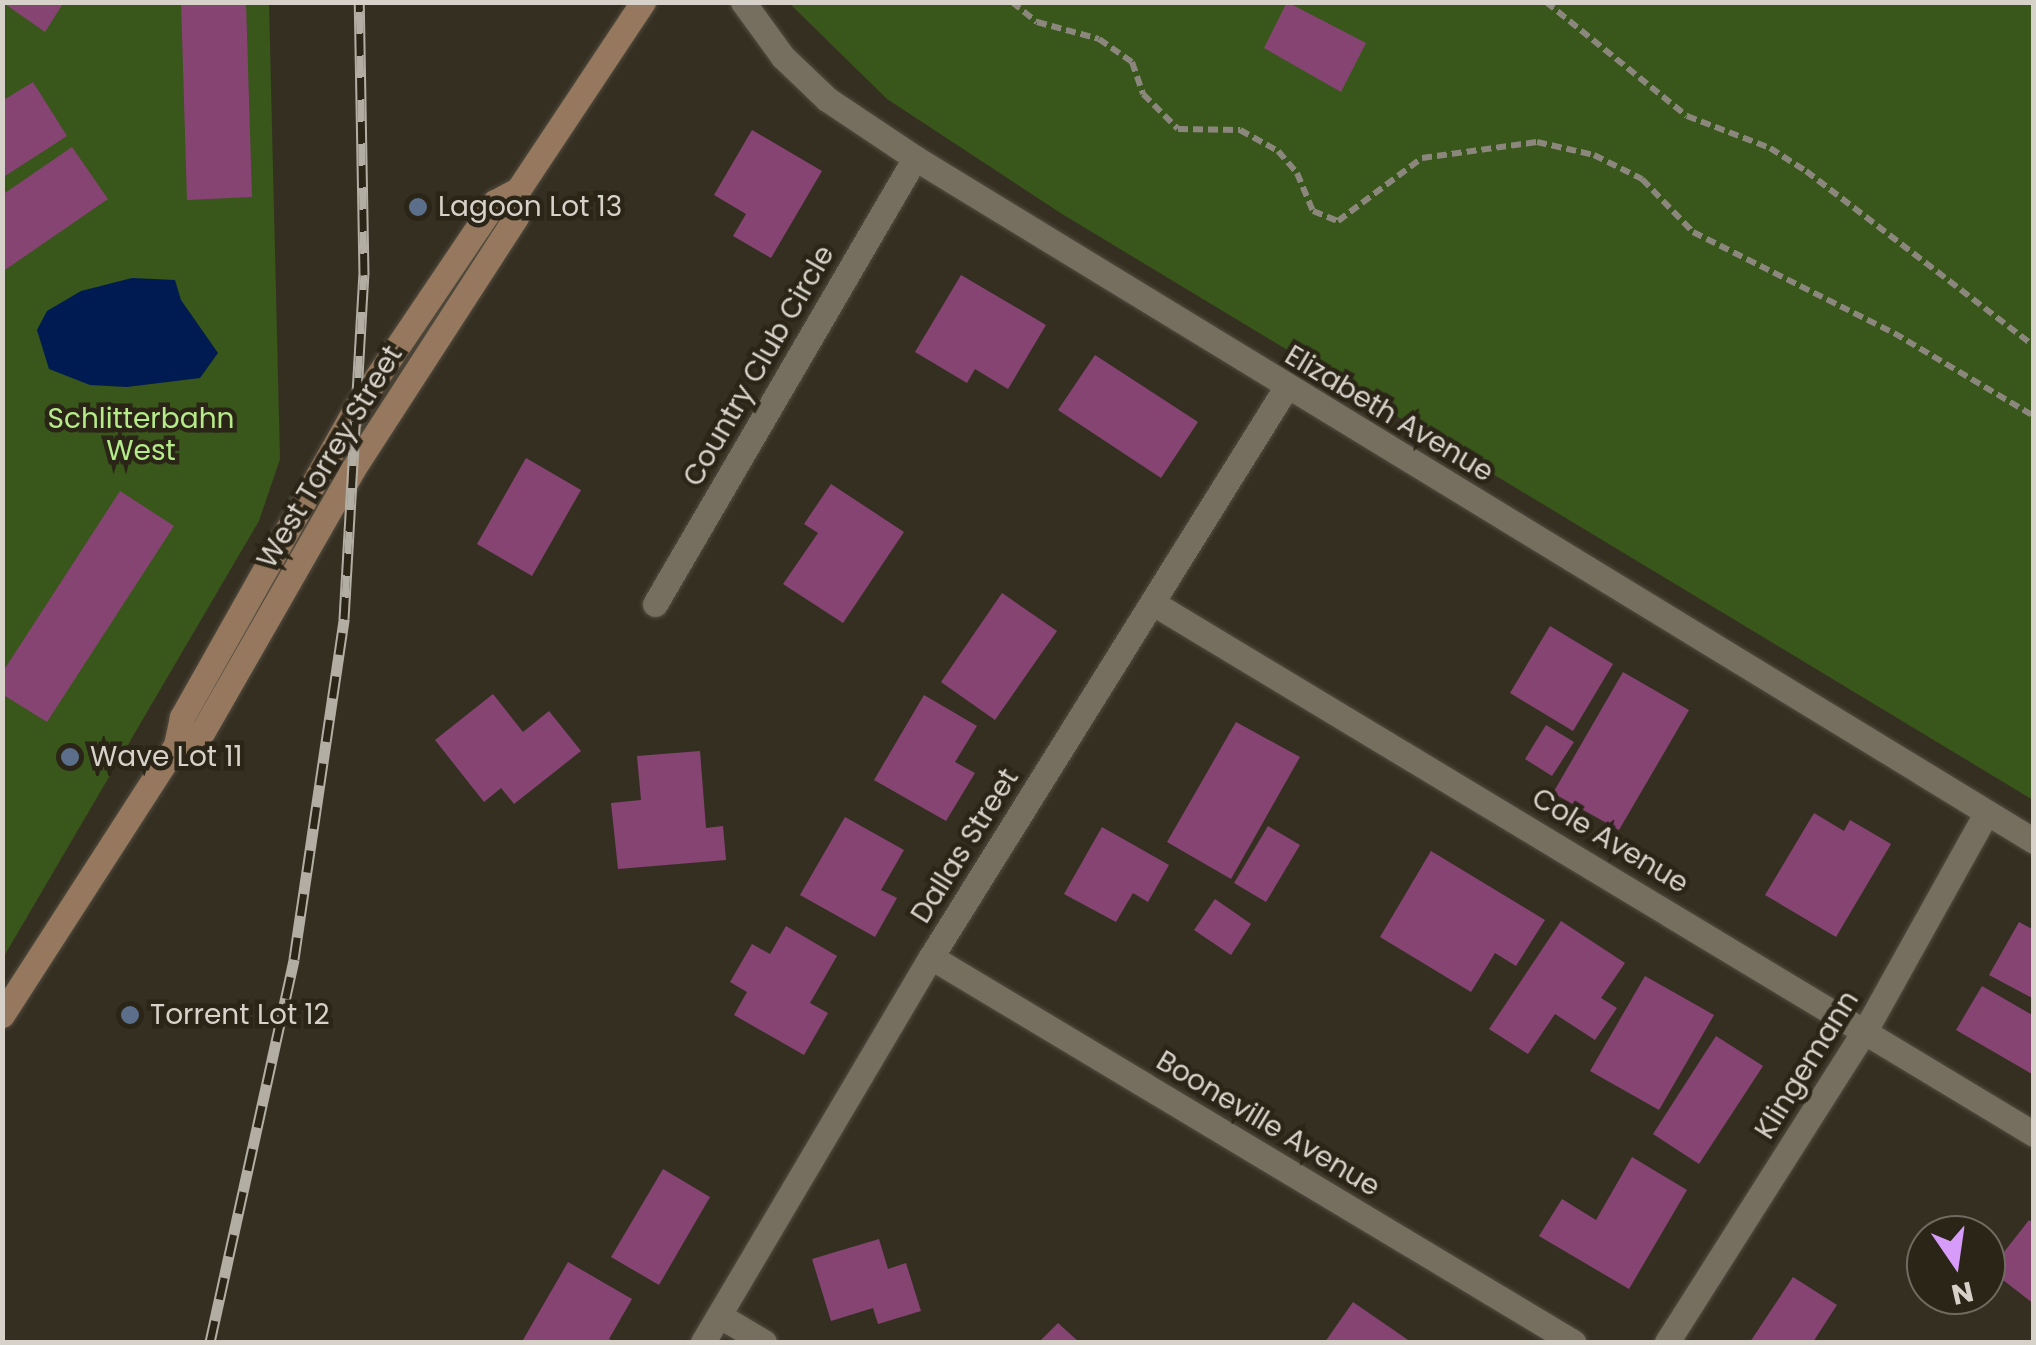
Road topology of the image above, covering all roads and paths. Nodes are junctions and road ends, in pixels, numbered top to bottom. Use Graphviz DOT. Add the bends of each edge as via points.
graph roads {
  1 [pos="643,2"];
  2 [pos="743,2"];
  3 [pos="1012,2"];
  4 [pos="1546,2"];
  5 [pos="915,158"];
  6 [pos="2034,346"];
  7 [pos="1287,386"];
  8 [pos="2034,416"];
  9 [pos="1153,602"];
  10 [pos="655,604"];
  11 [pos="1987,812"];
  12 [pos="2034,841"];
  13 [pos="931,957"];
  14 [pos="2,1015"];
  15 [pos="1866,1030"];
  16 [pos="2034,1134"];
  17 [pos="720,1316"];
  18 [pos="703,1342"];
  19 [pos="764,1342"];
  20 [pos="1573,1342"];
  21 [pos="1667,1342"];
  1 -- 14 [label="street, West Torrey Street" via="518,190 495,202 358,405 182,717 176,745"];
  2 -- 5 [label="street, Elizabeth Avenue" via="783,57 827,99"];
  3 -- 8 [label="path" via="1037,22 1098,39 1132,62 1143,94 1178,129 1240,130 1278,150 1297,173 1313,211 1338,221 1422,158 1537,142 1594,155 1642,179 1693,232 1894,332"];
  4 -- 6 [label="path" via="1688,116 1770,148 1806,171"];
  5 -- 7 [label="street, Elizabeth Avenue"];
  5 -- 10 [label="street, Country Club Circle"];
  7 -- 9 [label="street, Dallas Street"];
  7 -- 11 [label="street, Elizabeth Avenue"];
  9 -- 13 [label="street, Dallas Street"];
  9 -- 15 [label="street, Cole Avenue"];
  11 -- 12 [label="street, Elizabeth Avenue"];
  11 -- 15 [label="street, Klingemann"];
  13 -- 17 [label="street, Dallas Street"];
  13 -- 20 [label="street, Booneville Avenue"];
  15 -- 16 [label="street, Cole Avenue"];
  15 -- 21 [label="street, Klingemann"];
  17 -- 18 [label="street, Dallas Street"];
  17 -- 19 [label="street"];
}
